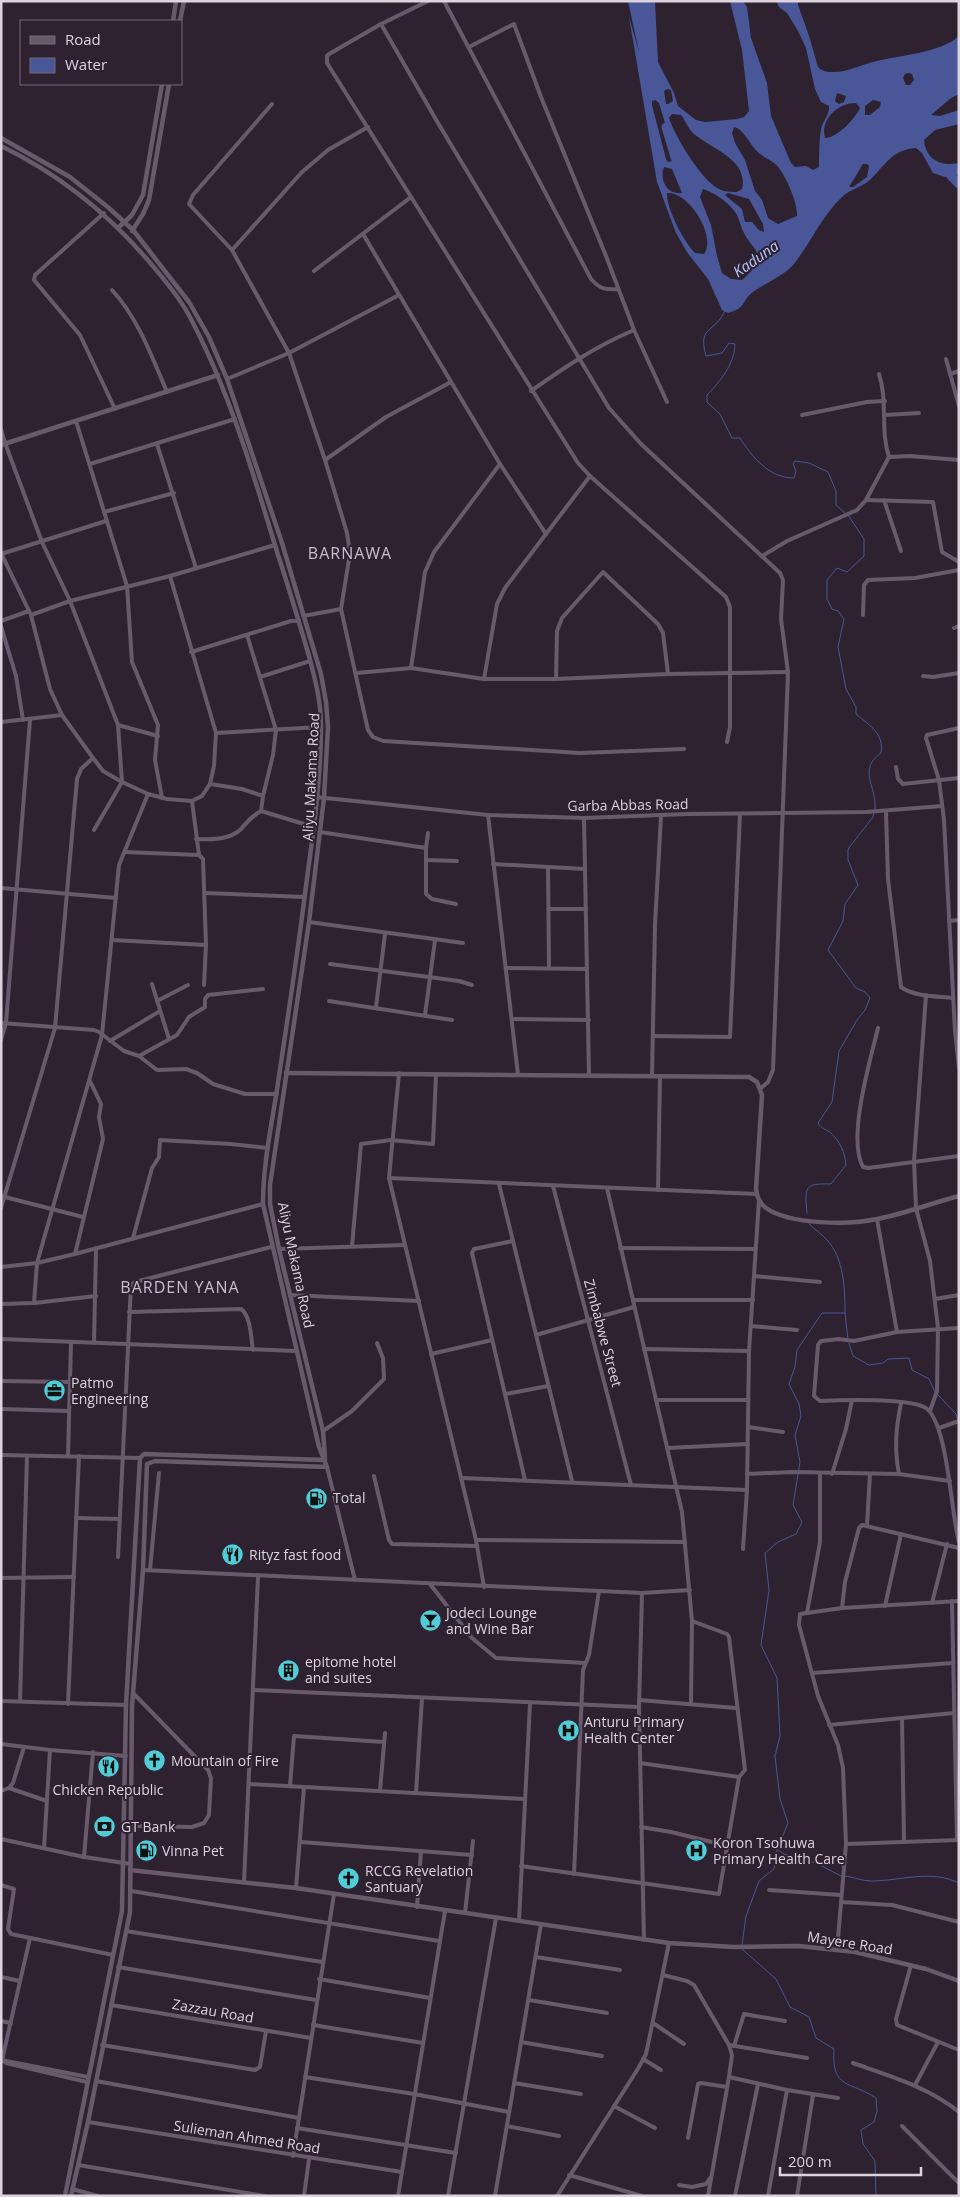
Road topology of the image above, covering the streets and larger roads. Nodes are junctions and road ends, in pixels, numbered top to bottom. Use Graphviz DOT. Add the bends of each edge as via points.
graph roads {
  1 [pos="176,1"];
  2 [pos="184,1"];
  3 [pos="428,1"];
  4 [pos="444,1"];
  5 [pos="173,20"];
  6 [pos="180,20"];
  7 [pos="381,24"];
  8 [pos="469,47"];
  9 [pos="162,85"];
  10 [pos="169,85"];
  11 [pos="272,104"];
  12 [pos="368,127"];
  13 [pos="1,138"];
  14 [pos="1,146"];
  15 [pos="411,197"];
  16 [pos="104,213"];
  17 [pos="124,222"];
  18 [pos="119,227"];
  19 [pos="133,230"];
  20 [pos="363,234"];
  21 [pos="128,236"];
  22 [pos="232,250"];
  23 [pos="314,271"];
  24 [pos="618,289"];
  25 [pos="112,290"];
  26 [pos="399,295"];
  27 [pos="634,330"];
  28 [pos="289,353"];
  29 [pos="579,358"];
  30 [pos="946,359"];
  31 [pos="959,371"];
  32 [pos="879,374"];
  33 [pos="950,374"];
  34 [pos="218,375"];
  35 [pos="227,379"];
  36 [pos="451,382"];
  37 [pos="531,391"];
  38 [pos="167,392"];
  39 [pos="885,401"];
  40 [pos="667,402"];
  41 [pos="959,406"];
  42 [pos="115,409"];
  43 [pos="919,412"];
  44 [pos="802,415"];
  45 [pos="884,415"];
  46 [pos="235,419"];
  47 [pos="76,421"];
  48 [pos="1,428"];
  49 [pos="3,444"];
  50 [pos="157,444"];
  51 [pos="889,457"];
  52 [pos="325,460"];
  53 [pos="959,460"];
  54 [pos="90,464"];
  55 [pos="500,464"];
  56 [pos="261,476"];
  57 [pos="590,476"];
  58 [pos="254,478"];
  59 [pos="174,493"];
  60 [pos="866,500"];
  61 [pos="884,500"];
  62 [pos="104,512"];
  63 [pos="106,521"];
  64 [pos="546,534"];
  65 [pos="42,542"];
  66 [pos="275,545"];
  67 [pos="901,551"];
  68 [pos="1,554"];
  69 [pos="762,556"];
  70 [pos="959,562"];
  71 [pos="196,568"];
  72 [pos="959,570"];
  73 [pos="170,576"];
  74 [pos="127,586"];
  75 [pos="70,601"];
  76 [pos="341,609"];
  77 [pos="30,613"];
  78 [pos="863,615"];
  79 [pos="303,616"];
  80 [pos="1,620"];
  81 [pos="299,622"];
  82 [pos="1,626"];
  83 [pos="247,635"];
  84 [pos="191,652"];
  85 [pos="310,661"];
  86 [pos="411,668"];
  87 [pos="788,672"];
  88 [pos="357,673"];
  89 [pos="959,673"];
  90 [pos="668,674"];
  91 [pos="730,674"];
  92 [pos="923,676"];
  93 [pos="260,677"];
  94 [pos="484,679"];
  95 [pos="556,679"];
  96 [pos="62,715"];
  97 [pos="24,720"];
  98 [pos="30,720"];
  99 [pos="1,722"];
  100 [pos="118,726"];
  101 [pos="321,727"];
  102 [pos="959,728"];
  103 [pos="276,730"];
  104 [pos="216,733"];
  105 [pos="158,736"];
  106 [pos="727,742"];
  107 [pos="684,749"];
  108 [pos="93,758"];
  109 [pos="896,767"];
  110 [pos="959,778"];
  111 [pos="939,780"];
  112 [pos="122,782"];
  113 [pos="210,784"];
  114 [pos="148,794"];
  115 [pos="263,796"];
  116 [pos="316,797"];
  117 [pos="162,798"];
  118 [pos="324,798"];
  119 [pos="192,801"];
  120 [pos="942,806"];
  121 [pos="886,810"];
  122 [pos="261,811"];
  123 [pos="782,812"];
  124 [pos="740,814"];
  125 [pos="488,815"];
  126 [pos="661,816"];
  127 [pos="584,818"];
  128 [pos="314,827"];
  129 [pos="94,830"];
  130 [pos="320,832"];
  131 [pos="428,833"];
  132 [pos="196,839"];
  133 [pos="426,848"];
  134 [pos="125,852"];
  135 [pos="199,855"];
  136 [pos="426,860"];
  137 [pos="457,861"];
  138 [pos="493,864"];
  139 [pos="548,867"];
  140 [pos="585,869"];
  141 [pos="1,888"];
  142 [pos="17,890"];
  143 [pos="205,893"];
  144 [pos="67,894"];
  145 [pos="116,898"];
  146 [pos="305,898"];
  147 [pos="456,904"];
  148 [pos="549,909"];
  149 [pos="586,909"];
  150 [pos="959,920"];
  151 [pos="949,921"];
  152 [pos="309,922"];
  153 [pos="385,934"];
  154 [pos="112,940"];
  155 [pos="435,940"];
  156 [pos="462,944"];
  157 [pos="206,945"];
  158 [pos="330,964"];
  159 [pos="506,968"];
  160 [pos="549,968"];
  161 [pos="587,968"];
  162 [pos="381,970"];
  163 [pos="952,973"];
  164 [pos="959,973"];
  165 [pos="430,977"];
  166 [pos="152,984"];
  167 [pos="188,985"];
  168 [pos="204,985"];
  169 [pos="472,985"];
  170 [pos="264,989"];
  171 [pos="926,995"];
  172 [pos="953,998"];
  173 [pos="157,1001"];
  174 [pos="330,1001"];
  175 [pos="376,1007"];
  176 [pos="160,1011"];
  177 [pos="425,1015"];
  178 [pos="512,1019"];
  179 [pos="452,1020"];
  180 [pos="588,1020"];
  181 [pos="4,1023"];
  182 [pos="55,1028"];
  183 [pos="878,1028"];
  184 [pos="957,1031"];
  185 [pos="102,1035"];
  186 [pos="653,1036"];
  187 [pos="169,1039"];
  188 [pos="1,1040"];
  189 [pos="110,1040"];
  190 [pos="139,1056"];
  191 [pos="959,1068"];
  192 [pos="280,1072"];
  193 [pos="287,1072"];
  194 [pos="399,1073"];
  195 [pos="436,1074"];
  196 [pos="518,1075"];
  197 [pos="589,1076"];
  198 [pos="652,1076"];
  199 [pos="660,1076"];
  200 [pos="90,1081"];
  201 [pos="761,1088"];
  202 [pos="277,1094"];
  203 [pos="391,1140"];
  204 [pos="266,1148"];
  205 [pos="959,1156"];
  206 [pos="914,1161"];
  207 [pos="389,1178"];
  208 [pos="500,1184"];
  209 [pos="553,1186"];
  210 [pos="607,1188"];
  211 [pos="658,1190"];
  212 [pos="757,1194"];
  213 [pos="3,1196"];
  214 [pos="959,1196"];
  215 [pos="759,1200"];
  216 [pos="263,1204"];
  217 [pos="1,1208"];
  218 [pos="916,1208"];
  219 [pos="51,1209"];
  220 [pos="83,1217"];
  221 [pos="877,1219"];
  222 [pos="133,1238"];
  223 [pos="512,1241"];
  224 [pos="352,1246"];
  225 [pos="405,1246"];
  226 [pos="271,1247"];
  227 [pos="96,1248"];
  228 [pos="620,1248"];
  229 [pos="279,1249"];
  230 [pos="754,1249"];
  231 [pos="76,1254"];
  232 [pos="37,1263"];
  233 [pos="1,1267"];
  234 [pos="754,1276"];
  235 [pos="820,1282"];
  236 [pos="290,1295"];
  237 [pos="959,1295"];
  238 [pos="96,1296"];
  239 [pos="935,1299"];
  240 [pos="633,1300"];
  241 [pos="753,1300"];
  242 [pos="419,1301"];
  243 [pos="34,1303"];
  244 [pos="1,1304"];
  245 [pos="634,1307"];
  246 [pos="128,1312"];
  247 [pos="588,1320"];
  248 [pos="751,1326"];
  249 [pos="938,1328"];
  250 [pos="959,1328"];
  251 [pos="797,1330"];
  252 [pos="897,1332"];
  253 [pos="536,1335"];
  254 [pos="1,1339"];
  255 [pos="492,1340"];
  256 [pos="72,1342"];
  257 [pos="94,1343"];
  258 [pos="376,1343"];
  259 [pos="127,1346"];
  260 [pos="644,1348"];
  261 [pos="253,1350"];
  262 [pos="748,1351"];
  263 [pos="296,1352"];
  264 [pos="431,1354"];
  265 [pos="1,1381"];
  266 [pos="70,1382"];
  267 [pos="548,1386"];
  268 [pos="506,1394"];
  269 [pos="656,1400"];
  270 [pos="748,1400"];
  271 [pos="852,1400"];
  272 [pos="901,1403"];
  273 [pos="1,1409"];
  274 [pos="69,1411"];
  275 [pos="930,1411"];
  276 [pos="958,1422"];
  277 [pos="748,1428"];
  278 [pos="939,1428"];
  279 [pos="323,1432"];
  280 [pos="783,1432"];
  281 [pos="748,1444"];
  282 [pos="667,1448"];
  283 [pos="1,1455"];
  284 [pos="200,1455"];
  285 [pos="27,1456"];
  286 [pos="68,1456"];
  287 [pos="79,1456"];
  288 [pos="122,1457"];
  289 [pos="140,1458"];
  290 [pos="325,1460"];
  291 [pos="200,1462"];
  292 [pos="327,1466"];
  293 [pos="159,1473"];
  294 [pos="747,1474"];
  295 [pos="820,1474"];
  296 [pos="832,1474"];
  297 [pos="870,1474"];
  298 [pos="899,1474"];
  299 [pos="374,1476"];
  300 [pos="461,1478"];
  301 [pos="525,1480"];
  302 [pos="572,1481"];
  303 [pos="950,1481"];
  304 [pos="631,1485"];
  305 [pos="676,1486"];
  306 [pos="747,1490"];
  307 [pos="76,1518"];
  308 [pos="120,1519"];
  309 [pos="867,1525"];
  310 [pos="901,1534"];
  311 [pos="476,1540"];
  312 [pos="685,1542"];
  313 [pos="959,1542"];
  314 [pos="949,1545"];
  315 [pos="477,1546"];
  316 [pos="959,1548"];
  317 [pos="743,1549"];
  318 [pos="118,1557"];
  319 [pos="142,1570"];
  320 [pos="150,1570"];
  321 [pos="74,1577"];
  322 [pos="258,1577"];
  323 [pos="1,1578"];
  324 [pos="23,1578"];
  325 [pos="355,1580"];
  326 [pos="430,1584"];
  327 [pos="484,1587"];
  328 [pos="690,1590"];
  329 [pos="600,1592"];
  330 [pos="642,1593"];
  331 [pos="959,1601"];
  332 [pos="952,1602"];
  333 [pos="932,1603"];
  334 [pos="885,1606"];
  335 [pos="842,1608"];
  336 [pos="132,1612"];
  337 [pos="140,1612"];
  338 [pos="807,1613"];
  339 [pos="692,1621"];
  340 [pos="585,1663"];
  341 [pos="953,1663"];
  342 [pos="812,1673"];
  343 [pos="254,1690"];
  344 [pos="134,1694"];
  345 [pos="422,1698"];
  346 [pos="640,1700"];
  347 [pos="1,1701"];
  348 [pos="20,1701"];
  349 [pos="530,1703"];
  350 [pos="691,1703"];
  351 [pos="68,1704"];
  352 [pos="126,1705"];
  353 [pos="580,1706"];
  354 [pos="639,1707"];
  355 [pos="736,1708"];
  356 [pos="954,1713"];
  357 [pos="902,1718"];
  358 [pos="829,1725"];
  359 [pos="384,1733"];
  360 [pos="384,1742"];
  361 [pos="1,1744"];
  362 [pos="24,1747"];
  363 [pos="50,1750"];
  364 [pos="92,1752"];
  365 [pos="126,1756"];
  366 [pos="640,1764"];
  367 [pos="739,1777"];
  368 [pos="957,1783"];
  369 [pos="249,1784"];
  370 [pos="290,1786"];
  371 [pos="304,1787"];
  372 [pos="9,1788"];
  373 [pos="1,1790"];
  374 [pos="380,1791"];
  375 [pos="416,1793"];
  376 [pos="524,1799"];
  377 [pos="47,1801"];
  378 [pos="132,1826"];
  379 [pos="641,1827"];
  380 [pos="1,1839"];
  381 [pos="958,1840"];
  382 [pos="473,1841"];
  383 [pos="904,1841"];
  384 [pos="301,1842"];
  385 [pos="846,1844"];
  386 [pos="728,1846"];
  387 [pos="44,1848"];
  388 [pos="421,1851"];
  389 [pos="472,1855"];
  390 [pos="84,1857"];
  391 [pos="124,1863"];
  392 [pos="131,1864"];
  393 [pos="521,1866"];
  394 [pos="124,1869"];
  395 [pos="131,1870"];
  396 [pos="574,1874"];
  397 [pos="244,1882"];
  398 [pos="642,1884"];
  399 [pos="1,1886"];
  400 [pos="296,1888"];
  401 [pos="769,1890"];
  402 [pos="131,1891"];
  403 [pos="334,1894"];
  404 [pos="841,1895"];
  405 [pos="841,1902"];
  406 [pos="417,1907"];
  407 [pos="445,1911"];
  408 [pos="465,1914"];
  409 [pos="496,1918"];
  410 [pos="519,1921"];
  411 [pos="959,1922"];
  412 [pos="329,1924"];
  413 [pos="542,1924"];
  414 [pos="126,1931"];
  415 [pos="30,1938"];
  416 [pos="644,1940"];
  417 [pos="439,1942"];
  418 [pos="669,1943"];
  419 [pos="837,1950"];
  420 [pos="113,1955"];
  421 [pos="536,1957"];
  422 [pos="322,1962"];
  423 [pos="911,1965"];
  424 [pos="118,1967"];
  425 [pos="620,1970"];
  426 [pos="663,1976"];
  427 [pos="1,1977"];
  428 [pos="320,1979"];
  429 [pos="20,1981"];
  430 [pos="959,1981"];
  431 [pos="430,1998"];
  432 [pos="316,2000"];
  433 [pos="529,2000"];
  434 [pos="111,2005"];
  435 [pos="607,2012"];
  436 [pos="786,2020"];
  437 [pos="1,2021"];
  438 [pos="11,2023"];
  439 [pos="653,2023"];
  440 [pos="313,2025"];
  441 [pos="266,2031"];
  442 [pos="311,2038"];
  443 [pos="521,2042"];
  444 [pos="938,2042"];
  445 [pos="424,2043"];
  446 [pos="684,2044"];
  447 [pos="102,2045"];
  448 [pos="729,2045"];
  449 [pos="734,2046"];
  450 [pos="959,2050"];
  451 [pos="602,2056"];
  452 [pos="807,2058"];
  453 [pos="643,2059"];
  454 [pos="1,2060"];
  455 [pos="853,2063"];
  456 [pos="660,2070"];
  457 [pos="306,2077"];
  458 [pos="729,2077"];
  459 [pos="87,2080"];
  460 [pos="96,2081"];
  461 [pos="514,2083"];
  462 [pos="758,2084"];
  463 [pos="915,2085"];
  464 [pos="727,2087"];
  465 [pos="787,2090"];
  466 [pos="414,2094"];
  467 [pos="581,2094"];
  468 [pos="813,2095"];
  469 [pos="838,2098"];
  470 [pos="464,2103"];
  471 [pos="614,2106"];
  472 [pos="509,2112"];
  473 [pos="959,2112"];
  474 [pos="299,2118"];
  475 [pos="88,2122"];
  476 [pos="507,2126"];
  477 [pos="902,2126"];
  478 [pos="297,2128"];
  479 [pos="655,2128"];
  480 [pos="559,2136"];
  481 [pos="688,2138"];
  482 [pos="75,2144"];
  483 [pos="83,2145"];
  484 [pos="406,2145"];
  485 [pos="456,2153"];
  486 [pos="293,2156"];
  487 [pos="309,2158"];
  488 [pos="78,2165"];
  489 [pos="402,2172"];
  490 [pos="569,2175"];
  491 [pos="712,2176"];
  492 [pos="959,2183"];
  493 [pos="679,2185"];
  494 [pos="72,2189"];
  495 [pos="558,2195"];
  496 [pos="65,2196"];
  497 [pos="71,2196"];
  498 [pos="98,2196"];
  499 [pos="265,2196"];
  500 [pos="304,2196"];
  501 [pos="398,2196"];
  502 [pos="448,2196"];
  503 [pos="495,2196"];
  504 [pos="642,2196"];
  505 [pos="708,2196"];
  506 [pos="735,2196"];
  507 [pos="768,2196"];
  508 [pos="796,2196"];
  1 -- 5 [label="street"];
  2 -- 6 [label="street"];
  3 -- 7 [label="street"];
  4 -- 8 [label="street"];
  7 -- 12 [label="street" via="326,59"];
  7 -- 29 [label="street"];
  8 -- 24 [label="street" via="592,279 605,290"];
  8 -- 24 [label="street" via="514,24"];
  9 -- 17 [label="street" via="144,195"];
  10 -- 19 [label="street" via="149,200"];
  11 -- 22 [label="street" via="190,199 190,207"];
  12 -- 15 [label="street"];
  12 -- 22 [label="street" via="328,150 302,172"];
  13 -- 17 [label="street, Aliyu Makama Road" via="70,177"];
  14 -- 16 [label="street, Aliyu Makama Road" via="66,183"];
  15 -- 20 [label="street"];
  15 -- 37 [label="street"];
  16 -- 18 [label="street, Aliyu Makama Road"];
  16 -- 42 [label="street" via="35,275 34,280 80,336"];
  17 -- 18 [label="street"];
  17 -- 19 [label="street, Aliyu Makama Road"];
  18 -- 21 [label="street, Aliyu Makama Road"];
  19 -- 21 [label="street"];
  19 -- 35 [label="street, Aliyu Makama Road" via="189,302"];
  20 -- 23 [label="street"];
  20 -- 26 [label="street"];
  21 -- 34 [label="street, Aliyu Makama Road" via="192,320"];
  22 -- 28 [label="street"];
  24 -- 27 [label="street"];
  25 -- 38 [label="street" via="142,336"];
  26 -- 28 [label="street"];
  26 -- 36 [label="street"];
  27 -- 29 [label="street"];
  27 -- 40 [label="street"];
  28 -- 35 [label="street"];
  28 -- 52 [label="street"];
  29 -- 37 [label="street"];
  29 -- 69 [label="street" via="609,408 641,444"];
  30 -- 33 [label="street"];
  31 -- 33 [label="street"];
  32 -- 39 [label="street"];
  33 -- 41 [label="street"];
  34 -- 38 [label="street"];
  34 -- 46 [label="street, Aliyu Makama Road"];
  35 -- 56 [label="street, Aliyu Makama Road"];
  36 -- 52 [label="street" via="373,424"];
  36 -- 55 [label="street"];
  37 -- 57 [label="street"];
  38 -- 42 [label="street"];
  39 -- 44 [label="street"];
  39 -- 45 [label="street"];
  42 -- 47 [label="street"];
  43 -- 45 [label="street"];
  45 -- 51 [label="street"];
  46 -- 50 [label="street"];
  46 -- 58 [label="street, Aliyu Makama Road"];
  47 -- 49 [label="street"];
  47 -- 54 [label="street"];
  48 -- 49 [label="street"];
  49 -- 65 [label="street"];
  50 -- 54 [label="street"];
  50 -- 59 [label="street"];
  51 -- 53 [label="street"];
  51 -- 60 [label="street"];
  52 -- 76 [label="street" via="350,553"];
  54 -- 62 [label="street"];
  55 -- 64 [label="street"];
  55 -- 86 [label="street" via="434,552 424,572"];
  56 -- 58 [label="street"];
  56 -- 79 [label="street, Aliyu Makama Road"];
  57 -- 64 [label="street"];
  57 -- 91 [label="street" via="726,597 730,606"];
  58 -- 66 [label="street, Aliyu Makama Road"];
  59 -- 62 [label="street"];
  59 -- 71 [label="street"];
  60 -- 61 [label="street"];
  60 -- 69 [label="street" via="857,510 787,541"];
  61 -- 67 [label="street"];
  61 -- 70 [label="street" via="933,502 942,552"];
  62 -- 63 [label="street"];
  63 -- 65 [label="street"];
  63 -- 74 [label="street"];
  64 -- 94 [label="street" via="505,588 497,604"];
  65 -- 68 [label="street"];
  65 -- 75 [label="street"];
  66 -- 71 [label="street"];
  66 -- 81 [label="street, Aliyu Makama Road"];
  68 -- 77 [label="street"];
  69 -- 87 [label="street" via="783,580 781,619"];
  71 -- 73 [label="street"];
  72 -- 78 [label="street" via="915,578 868,580 864,585"];
  73 -- 74 [label="street"];
  73 -- 84 [label="street"];
  74 -- 75 [label="street"];
  74 -- 105 [label="street" via="132,662 155,714"];
  75 -- 77 [label="street"];
  75 -- 100 [label="street"];
  76 -- 79 [label="street"];
  76 -- 88 [label="street"];
  77 -- 80 [label="street"];
  77 -- 96 [label="street" via="50,689"];
  79 -- 118 [label="street, Aliyu Makama Road" via="326,702 328,727"];
  81 -- 83 [label="street" via="291,621"];
  81 -- 85 [label="street, Aliyu Makama Road"];
  82 -- 97 [label="street" via="16,676"];
  83 -- 84 [label="street"];
  83 -- 93 [label="street"];
  84 -- 104 [label="street"];
  85 -- 93 [label="street"];
  85 -- 101 [label="street, Aliyu Makama Road" via="320,704"];
  86 -- 88 [label="street"];
  86 -- 94 [label="street"];
  87 -- 91 [label="street"];
  87 -- 123 [label="street"];
  88 -- 107 [label="street" via="368,730 382,741 580,753"];
  89 -- 92 [label="street"];
  90 -- 91 [label="street"];
  90 -- 95 [label="street"];
  90 -- 95 [label="street" via="664,633 603,572 562,618 557,630"];
  91 -- 106 [label="street"];
  93 -- 103 [label="street"];
  94 -- 95 [label="street"];
  96 -- 98 [label="street"];
  96 -- 108 [label="street"];
  97 -- 98 [label="street"];
  97 -- 99 [label="street"];
  98 -- 142 [label="street"];
  100 -- 105 [label="street"];
  100 -- 112 [label="street"];
  101 -- 103 [label="street"];
  101 -- 116 [label="street, Aliyu Makama Road"];
  102 -- 111 [label="street" via="927,734"];
  103 -- 104 [label="street"];
  103 -- 115 [label="street"];
  104 -- 113 [label="street"];
  105 -- 117 [label="street" via="155,760"];
  108 -- 112 [label="street" via="103,771"];
  108 -- 144 [label="street" via="81,769 77,779"];
  109 -- 111 [label="street" via="898,779 903,784"];
  110 -- 111 [label="street"];
  111 -- 120 [label="street"];
  112 -- 114 [label="street"];
  112 -- 129 [label="street"];
  113 -- 115 [label="street"];
  113 -- 119 [label="street" via="202,796"];
  114 -- 117 [label="street"];
  114 -- 134 [label="street"];
  115 -- 122 [label="street"];
  116 -- 118 [label="street, Garba Abbas Road"];
  116 -- 128 [label="street, Aliyu Makama Road"];
  117 -- 119 [label="street"];
  118 -- 125 [label="street, Garba Abbas Road"];
  118 -- 130 [label="street, Aliyu Makama Road"];
  119 -- 132 [label="street"];
  120 -- 121 [label="street, Garba Abbas Road"];
  120 -- 151 [label="street"];
  121 -- 123 [label="street, Garba Abbas Road"];
  121 -- 171 [label="street" via="888,879 899,980 907,991"];
  122 -- 128 [label="street"];
  122 -- 132 [label="street" via="231,836"];
  123 -- 124 [label="street, Garba Abbas Road"];
  123 -- 201 [label="street" via="773,1070"];
  124 -- 126 [label="street, Garba Abbas Road"];
  124 -- 186 [label="street" via="730,1037"];
  125 -- 127 [label="street, Garba Abbas Road"];
  125 -- 138 [label="street"];
  126 -- 127 [label="street, Garba Abbas Road"];
  126 -- 186 [label="street"];
  127 -- 140 [label="street"];
  128 -- 146 [label="street, Aliyu Makama Road"];
  130 -- 133 [label="street"];
  130 -- 152 [label="street, Aliyu Makama Road"];
  131 -- 133 [label="street"];
  132 -- 135 [label="street"];
  133 -- 136 [label="street"];
  134 -- 135 [label="street"];
  134 -- 145 [label="street" via="119,864"];
  135 -- 143 [label="street" via="205,865"];
  136 -- 137 [label="street"];
  136 -- 147 [label="street" via="428,896"];
  138 -- 139 [label="street"];
  138 -- 159 [label="street"];
  139 -- 140 [label="street"];
  139 -- 148 [label="street"];
  140 -- 149 [label="street"];
  141 -- 142 [label="street"];
  142 -- 144 [label="street"];
  142 -- 181 [label="street"];
  143 -- 146 [label="street"];
  143 -- 157 [label="street"];
  144 -- 145 [label="street"];
  144 -- 182 [label="street"];
  145 -- 154 [label="street"];
  146 -- 192 [label="street, Aliyu Makama Road"];
  148 -- 149 [label="street"];
  148 -- 160 [label="street"];
  149 -- 161 [label="street"];
  150 -- 151 [label="street"];
  151 -- 163 [label="street"];
  152 -- 153 [label="street"];
  152 -- 193 [label="street, Aliyu Makama Road"];
  153 -- 155 [label="street"];
  153 -- 162 [label="street"];
  154 -- 157 [label="street"];
  154 -- 185 [label="street"];
  155 -- 156 [label="street"];
  155 -- 165 [label="street"];
  157 -- 168 [label="street"];
  158 -- 162 [label="street"];
  159 -- 160 [label="street"];
  159 -- 178 [label="street"];
  160 -- 161 [label="street"];
  161 -- 180 [label="street"];
  162 -- 165 [label="street"];
  162 -- 175 [label="street"];
  163 -- 164 [label="street"];
  163 -- 172 [label="street"];
  165 -- 169 [label="street"];
  165 -- 177 [label="street"];
  166 -- 173 [label="street"];
  167 -- 173 [label="street"];
  170 -- 187 [label="street" via="208,995 205,1007 189,1017 177,1035"];
  171 -- 172 [label="street"];
  171 -- 206 [label="street"];
  172 -- 184 [label="street"];
  173 -- 176 [label="street"];
  174 -- 175 [label="street"];
  175 -- 177 [label="street"];
  176 -- 187 [label="street"];
  176 -- 189 [label="street"];
  177 -- 179 [label="street"];
  178 -- 180 [label="street"];
  178 -- 196 [label="street"];
  180 -- 197 [label="street"];
  181 -- 182 [label="street"];
  181 -- 188 [label="street"];
  182 -- 185 [label="street" via="94,1030"];
  182 -- 213 [label="street"];
  183 -- 206 [label="street" via="862,1098 857,1149 859,1160 863,1167 868,1168"];
  184 -- 191 [label="street"];
  185 -- 189 [label="street"];
  185 -- 200 [label="street"];
  186 -- 198 [label="street"];
  187 -- 190 [label="street"];
  189 -- 190 [label="street"];
  190 -- 202 [label="street" via="157,1070 186,1069 213,1084 245,1094"];
  192 -- 193 [label="street"];
  192 -- 202 [label="street, Aliyu Makama Road"];
  193 -- 194 [label="street"];
  193 -- 229 [label="street, Aliyu Makama Road" via="270,1185 270,1204"];
  194 -- 195 [label="street"];
  194 -- 203 [label="street"];
  195 -- 196 [label="street"];
  195 -- 203 [label="street" via="433,1144"];
  196 -- 197 [label="street"];
  197 -- 198 [label="street"];
  198 -- 199 [label="street"];
  199 -- 201 [label="street" via="749,1077"];
  199 -- 211 [label="street"];
  200 -- 219 [label="street"];
  200 -- 220 [label="street" via="101,1104 102,1139"];
  201 -- 212 [label="street"];
  202 -- 204 [label="street, Aliyu Makama Road"];
  203 -- 207 [label="street"];
  203 -- 224 [label="street" via="361,1144"];
  204 -- 216 [label="street, Aliyu Makama Road"];
  204 -- 222 [label="street" via="160,1140 159,1157 152,1168"];
  205 -- 206 [label="street"];
  206 -- 218 [label="street"];
  207 -- 208 [label="street"];
  207 -- 225 [label="street"];
  208 -- 209 [label="street"];
  208 -- 223 [label="street"];
  209 -- 210 [label="street"];
  209 -- 247 [label="street, Zimbabwe Street"];
  210 -- 211 [label="street"];
  210 -- 228 [label="street"];
  211 -- 212 [label="street"];
  212 -- 215 [label="street"];
  213 -- 217 [label="street"];
  213 -- 219 [label="street"];
  214 -- 218 [label="street"];
  215 -- 221 [label="street" via="767,1209 797,1219 849,1223"];
  215 -- 230 [label="street"];
  216 -- 222 [label="street"];
  216 -- 226 [label="street, Aliyu Makama Road"];
  218 -- 221 [label="street"];
  218 -- 239 [label="street" via="930,1261"];
  219 -- 220 [label="street"];
  219 -- 232 [label="street"];
  220 -- 231 [label="street"];
  221 -- 252 [label="street"];
  222 -- 227 [label="street"];
  223 -- 253 [label="street"];
  223 -- 255 [label="street" via="472,1251"];
  224 -- 225 [label="street"];
  224 -- 229 [label="street"];
  225 -- 242 [label="street"];
  226 -- 246 [label="street" via="135,1282 130,1290"];
  226 -- 263 [label="street, Aliyu Makama Road"];
  227 -- 231 [label="street"];
  227 -- 238 [label="street"];
  228 -- 230 [label="street"];
  228 -- 240 [label="street"];
  229 -- 236 [label="street, Aliyu Makama Road"];
  230 -- 234 [label="street"];
  231 -- 232 [label="street"];
  232 -- 233 [label="street"];
  232 -- 243 [label="street"];
  234 -- 235 [label="street"];
  234 -- 241 [label="street"];
  236 -- 242 [label="street"];
  236 -- 279 [label="street, Aliyu Makama Road"];
  237 -- 239 [label="street"];
  238 -- 243 [label="street"];
  238 -- 257 [label="street"];
  239 -- 249 [label="street"];
  240 -- 241 [label="street"];
  240 -- 245 [label="street"];
  241 -- 248 [label="street"];
  242 -- 264 [label="street"];
  243 -- 244 [label="street"];
  245 -- 247 [label="street"];
  245 -- 260 [label="street"];
  246 -- 259 [label="street"];
  246 -- 261 [label="street" via="241,1309 247,1317"];
  247 -- 253 [label="street"];
  247 -- 304 [label="street, Zimbabwe Street"];
  248 -- 251 [label="street"];
  248 -- 262 [label="street"];
  249 -- 250 [label="street"];
  249 -- 252 [label="street"];
  249 -- 275 [label="street" via="937,1394"];
  252 -- 271 [label="street" via="854,1341 820,1341 814,1396 820,1401"];
  253 -- 267 [label="street"];
  254 -- 256 [label="street"];
  255 -- 264 [label="street"];
  255 -- 268 [label="street"];
  256 -- 257 [label="street"];
  256 -- 266 [label="street"];
  257 -- 259 [label="street"];
  258 -- 279 [label="street" via="383,1358 384,1378 380,1385"];
  259 -- 261 [label="street"];
  259 -- 288 [label="street"];
  260 -- 262 [label="street"];
  260 -- 269 [label="street"];
  261 -- 263 [label="street"];
  262 -- 270 [label="street"];
  263 -- 290 [label="street, Aliyu Makama Road"];
  264 -- 300 [label="street"];
  265 -- 266 [label="street"];
  266 -- 274 [label="street"];
  267 -- 268 [label="street"];
  267 -- 302 [label="street"];
  268 -- 301 [label="street"];
  269 -- 270 [label="street"];
  269 -- 282 [label="street"];
  270 -- 277 [label="street"];
  271 -- 272 [label="street"];
  271 -- 296 [label="street"];
  272 -- 275 [label="street" via="916,1404"];
  272 -- 298 [label="street" via="895,1431"];
  273 -- 274 [label="street"];
  274 -- 286 [label="street"];
  275 -- 278 [label="street"];
  276 -- 278 [label="street"];
  277 -- 280 [label="street"];
  277 -- 281 [label="street"];
  278 -- 303 [label="street"];
  279 -- 290 [label="street, Aliyu Makama Road"];
  281 -- 282 [label="street"];
  281 -- 294 [label="street"];
  282 -- 305 [label="street"];
  283 -- 285 [label="street"];
  284 -- 289 [label="street" via="144,1454"];
  284 -- 290 [label="street"];
  284 -- 291 [label="street"];
  285 -- 286 [label="street"];
  285 -- 324 [label="street"];
  286 -- 287 [label="street"];
  287 -- 288 [label="street"];
  287 -- 307 [label="street"];
  288 -- 289 [label="street"];
  288 -- 308 [label="street"];
  289 -- 336 [label="street"];
  290 -- 292 [label="street, Aliyu Makama Road"];
  291 -- 292 [label="street"];
  291 -- 319 [label="street" via="155,1461 147,1464"];
  292 -- 325 [label="street"];
  293 -- 320 [label="street"];
  294 -- 295 [label="street"];
  294 -- 306 [label="street"];
  295 -- 296 [label="street"];
  295 -- 338 [label="street" via="822,1527"];
  296 -- 297 [label="street"];
  297 -- 298 [label="street"];
  297 -- 309 [label="street"];
  298 -- 303 [label="street"];
  299 -- 315 [label="street" via="392,1544"];
  300 -- 301 [label="street"];
  300 -- 311 [label="street"];
  301 -- 302 [label="street"];
  302 -- 304 [label="street"];
  303 -- 313 [label="street"];
  304 -- 305 [label="street"];
  305 -- 306 [label="street"];
  305 -- 312 [label="street"];
  306 -- 317 [label="street"];
  307 -- 308 [label="street"];
  307 -- 321 [label="street"];
  308 -- 318 [label="street"];
  309 -- 310 [label="street"];
  309 -- 335 [label="street" via="859,1528"];
  310 -- 314 [label="street"];
  310 -- 334 [label="street"];
  311 -- 312 [label="street"];
  311 -- 315 [label="street"];
  312 -- 328 [label="street"];
  313 -- 314 [label="street"];
  314 -- 316 [label="street"];
  314 -- 333 [label="street"];
  315 -- 327 [label="street"];
  319 -- 320 [label="street"];
  319 -- 337 [label="street"];
  320 -- 322 [label="street"];
  321 -- 324 [label="street"];
  321 -- 351 [label="street"];
  322 -- 325 [label="street"];
  322 -- 343 [label="street"];
  323 -- 324 [label="street"];
  324 -- 348 [label="street"];
  325 -- 326 [label="street"];
  326 -- 327 [label="street"];
  326 -- 340 [label="street" via="472,1638 496,1658"];
  327 -- 329 [label="street"];
  328 -- 330 [label="street"];
  328 -- 339 [label="street"];
  329 -- 330 [label="street"];
  329 -- 340 [label="street"];
  330 -- 346 [label="street"];
  331 -- 332 [label="street"];
  332 -- 333 [label="street"];
  332 -- 341 [label="street"];
  333 -- 334 [label="street"];
  334 -- 335 [label="street"];
  335 -- 338 [label="street"];
  336 -- 337 [label="street"];
  336 -- 352 [label="street"];
  337 -- 344 [label="street"];
  338 -- 342 [label="street" via="800,1614 799,1625"];
  339 -- 350 [label="street"];
  339 -- 355 [label="street" via="729,1637"];
  340 -- 353 [label="street"];
  341 -- 342 [label="street"];
  341 -- 356 [label="street"];
  342 -- 358 [label="street"];
  343 -- 345 [label="street"];
  343 -- 369 [label="street"];
  344 -- 378 [label="street"];
  344 -- 378 [label="street" via="208,1770 211,1778 209,1815 204,1823"];
  345 -- 349 [label="street"];
  345 -- 375 [label="street"];
  346 -- 350 [label="street"];
  346 -- 354 [label="street"];
  347 -- 348 [label="street"];
  348 -- 351 [label="street"];
  349 -- 353 [label="street"];
  349 -- 376 [label="street"];
  350 -- 355 [label="street"];
  351 -- 352 [label="street"];
  352 -- 365 [label="street"];
  353 -- 354 [label="street"];
  353 -- 396 [label="street"];
  354 -- 366 [label="street"];
  355 -- 367 [label="street" via="746,1765"];
  356 -- 357 [label="street"];
  356 -- 368 [label="street"];
  357 -- 358 [label="street"];
  357 -- 383 [label="street"];
  358 -- 385 [label="street" via="843,1768"];
  359 -- 360 [label="street"];
  360 -- 370 [label="street" via="294,1736"];
  360 -- 374 [label="street"];
  361 -- 362 [label="street"];
  362 -- 363 [label="street"];
  362 -- 372 [label="street"];
  363 -- 364 [label="street"];
  363 -- 377 [label="street"];
  364 -- 365 [label="street"];
  364 -- 390 [label="street"];
  365 -- 391 [label="street"];
  366 -- 367 [label="street"];
  366 -- 379 [label="street"];
  367 -- 386 [label="street"];
  368 -- 381 [label="street"];
  369 -- 370 [label="street"];
  369 -- 397 [label="street"];
  370 -- 371 [label="street"];
  371 -- 374 [label="street"];
  371 -- 384 [label="street"];
  372 -- 373 [label="street"];
  372 -- 377 [label="street"];
  374 -- 375 [label="street"];
  375 -- 376 [label="street"];
  376 -- 393 [label="street"];
  377 -- 387 [label="street"];
  378 -- 392 [label="street"];
  379 -- 386 [label="street"];
  379 -- 398 [label="street"];
  380 -- 387 [label="street"];
  381 -- 383 [label="street"];
  382 -- 389 [label="street"];
  383 -- 385 [label="street"];
  384 -- 388 [label="street"];
  384 -- 400 [label="street"];
  385 -- 404 [label="street"];
  386 -- 398 [label="street" via="719,1894"];
  387 -- 390 [label="street"];
  388 -- 389 [label="street"];
  388 -- 406 [label="street"];
  389 -- 408 [label="street"];
  390 -- 391 [label="street"];
  391 -- 392 [label="street"];
  391 -- 394 [label="street"];
  392 -- 395 [label="street"];
  393 -- 396 [label="street"];
  393 -- 410 [label="street"];
  394 -- 395 [label="street, Mayere Road"];
  394 -- 420 [label="street" via="122,1912"];
  395 -- 397 [label="street, Mayere Road"];
  395 -- 402 [label="street"];
  396 -- 398 [label="street"];
  397 -- 400 [label="street, Mayere Road"];
  398 -- 416 [label="street"];
  399 -- 415 [label="street" via="15,1892 8,1932"];
  400 -- 403 [label="street, Mayere Road"];
  401 -- 404 [label="street"];
  402 -- 412 [label="street"];
  402 -- 414 [label="street"];
  403 -- 406 [label="street, Mayere Road"];
  403 -- 412 [label="street"];
  404 -- 405 [label="street"];
  405 -- 411 [label="street" via="892,1905"];
  405 -- 419 [label="street"];
  406 -- 407 [label="street, Mayere Road"];
  407 -- 408 [label="street, Mayere Road"];
  407 -- 417 [label="street"];
  408 -- 409 [label="street, Mayere Road"];
  409 -- 410 [label="street, Mayere Road"];
  409 -- 470 [label="street"];
  410 -- 413 [label="street, Mayere Road"];
  412 -- 417 [label="street"];
  412 -- 422 [label="street"];
  413 -- 416 [label="street, Mayere Road"];
  413 -- 421 [label="street"];
  414 -- 422 [label="street"];
  414 -- 424 [label="street"];
  415 -- 420 [label="street"];
  415 -- 429 [label="street"];
  416 -- 418 [label="street, Mayere Road"];
  417 -- 431 [label="street"];
  418 -- 419 [label="street, Mayere Road"];
  418 -- 426 [label="street"];
  419 -- 423 [label="street, Mayere Road"];
  420 -- 459 [label="street"];
  421 -- 425 [label="street"];
  421 -- 433 [label="street"];
  422 -- 428 [label="street"];
  423 -- 430 [label="street, Mayere Road"];
  423 -- 444 [label="street" via="896,2023"];
  424 -- 432 [label="street"];
  424 -- 434 [label="street"];
  426 -- 439 [label="street"];
  426 -- 448 [label="street" via="694,1985"];
  427 -- 429 [label="street"];
  428 -- 431 [label="street"];
  428 -- 432 [label="street"];
  429 -- 438 [label="street"];
  431 -- 445 [label="street"];
  432 -- 440 [label="street"];
  433 -- 435 [label="street"];
  433 -- 443 [label="street"];
  434 -- 441 [label="street, Zazzau Road"];
  434 -- 447 [label="street"];
  436 -- 449 [label="street" via="744,2014"];
  437 -- 438 [label="street"];
  438 -- 454 [label="street"];
  439 -- 446 [label="street"];
  439 -- 453 [label="street"];
  440 -- 442 [label="street"];
  440 -- 445 [label="street"];
  441 -- 442 [label="street, Zazzau Road"];
  441 -- 447 [label="street" via="260,2067 255,2070"];
  442 -- 457 [label="street"];
  443 -- 451 [label="street"];
  443 -- 461 [label="street"];
  444 -- 450 [label="street"];
  444 -- 463 [label="street"];
  445 -- 466 [label="street"];
  447 -- 460 [label="street"];
  448 -- 449 [label="street"];
  448 -- 458 [label="street" via="732,2055"];
  449 -- 452 [label="street"];
  453 -- 456 [label="street"];
  453 -- 471 [label="street"];
  454 -- 459 [label="street"];
  455 -- 463 [label="street"];
  457 -- 466 [label="street"];
  457 -- 474 [label="street"];
  458 -- 462 [label="street"];
  458 -- 464 [label="street"];
  459 -- 482 [label="street"];
  460 -- 474 [label="street"];
  460 -- 475 [label="street"];
  461 -- 467 [label="street"];
  461 -- 472 [label="street"];
  462 -- 465 [label="street"];
  462 -- 506 [label="street"];
  463 -- 473 [label="street" via="943,2099"];
  464 -- 481 [label="street" via="698,2084"];
  464 -- 491 [label="street"];
  465 -- 468 [label="street"];
  465 -- 507 [label="street"];
  466 -- 470 [label="street"];
  466 -- 484 [label="street"];
  468 -- 469 [label="street"];
  468 -- 508 [label="street"];
  470 -- 472 [label="street"];
  470 -- 485 [label="street"];
  471 -- 479 [label="street"];
  471 -- 490 [label="street"];
  472 -- 476 [label="street"];
  474 -- 478 [label="street"];
  475 -- 483 [label="street"];
  475 -- 486 [label="street, Sulieman Ahmed Road"];
  476 -- 480 [label="street"];
  476 -- 503 [label="street"];
  477 -- 492 [label="street"];
  478 -- 484 [label="street"];
  478 -- 486 [label="street"];
  482 -- 483 [label="street"];
  482 -- 496 [label="street"];
  483 -- 488 [label="street"];
  484 -- 485 [label="street"];
  484 -- 489 [label="street"];
  485 -- 502 [label="street"];
  486 -- 487 [label="street, Sulieman Ahmed Road"];
  487 -- 489 [label="street, Sulieman Ahmed Road"];
  487 -- 500 [label="street"];
  488 -- 494 [label="street"];
  488 -- 499 [label="street"];
  489 -- 501 [label="street"];
  490 -- 495 [label="street"];
  490 -- 504 [label="street"];
  491 -- 493 [label="street" via="706,2184"];
  491 -- 505 [label="street"];
  494 -- 497 [label="street"];
  494 -- 498 [label="street"];
}
